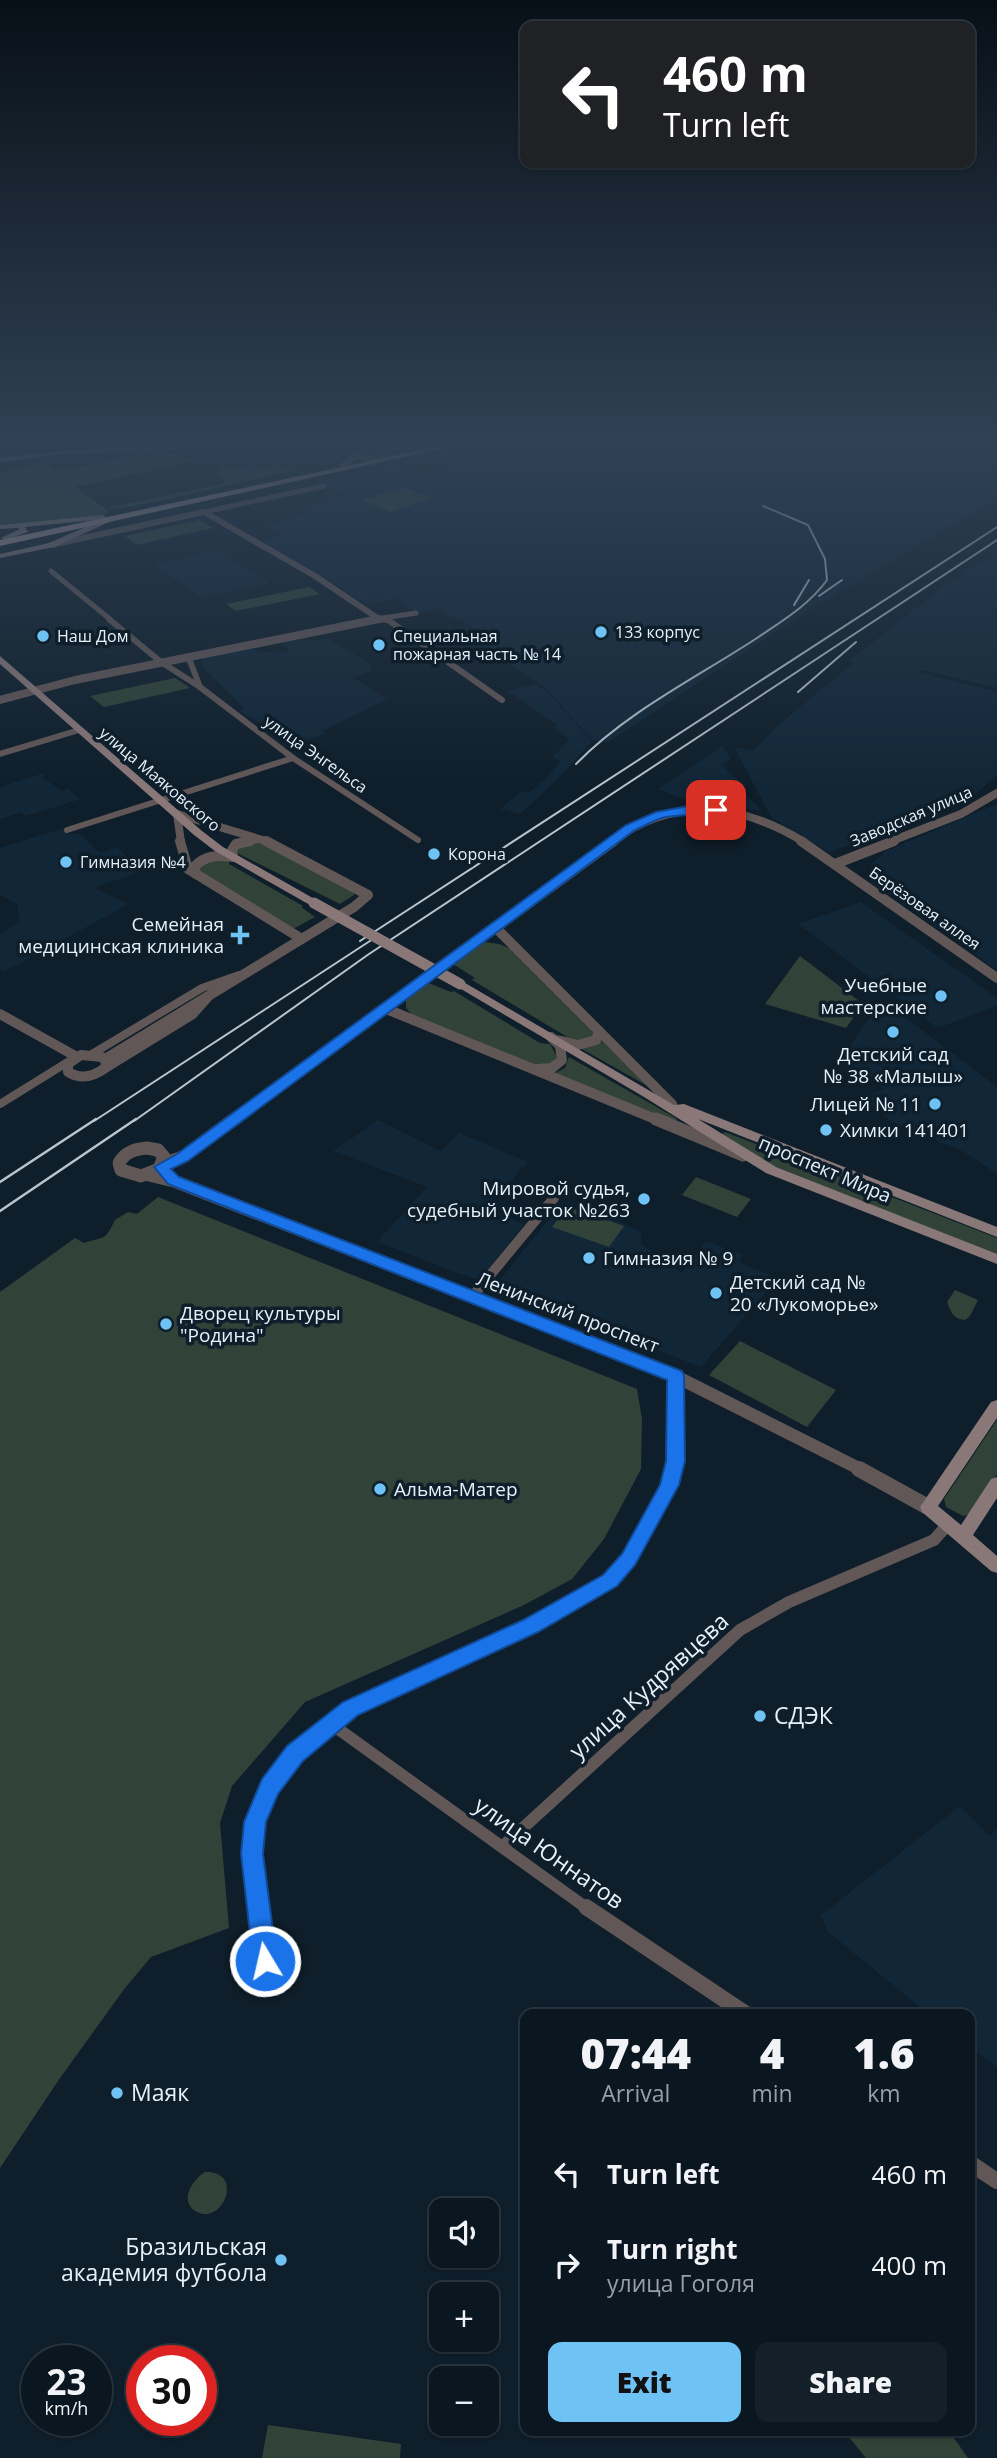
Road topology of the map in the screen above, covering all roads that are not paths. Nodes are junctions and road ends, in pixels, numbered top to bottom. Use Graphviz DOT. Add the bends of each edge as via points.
graph roads {
  1 [pos="283,557"];
  2 [pos="51,571"];
  3 [pos="416,612"];
  4 [pos="379,619"];
  5 [pos="188,656"];
  6 [pos="0,659"];
  7 [pos="161,662"];
  8 [pos="200,687"];
  9 [pos="33,690"];
  10 [pos="0,700"];
  11 [pos="502,700"];
  12 [pos="79,730"];
  13 [pos="0,754"];
  14 [pos="293,758"];
  15 [pos="997,793"];
  16 [pos="160,801"];
  17 [pos="177,814"];
  18 [pos="67,831"];
  19 [pos="266,840"];
  20 [pos="418,840"];
  21 [pos="233,857"];
  22 [pos="835,864"];
  23 [pos="196,874"];
  24 [pos="495,927"];
  25 [pos="302,939"];
  26 [pos="249,971"];
  27 [pos="997,978"];
  28 [pos="460,984"];
  29 [pos="212,994"];
  30 [pos="384,1008"];
  31 [pos="0,1014"];
  32 [pos="599,1031"];
  33 [pos="551,1037"];
  34 [pos="92,1054"];
  35 [pos="74,1059"];
  36 [pos="103,1065"];
  37 [pos="523,1066"];
  38 [pos="648,1094"];
  39 [pos="0,1104"];
  40 [pos="672,1104"];
  41 [pos="744,1156"];
  42 [pos="157,1171"];
  43 [pos="554,1198"];
  44 [pos="997,1232"];
  45 [pos="997,1259"];
  46 [pos="472,1297"];
  47 [pos="676,1376"];
  48 [pos="997,1406"];
  49 [pos="997,1485"];
  50 [pos="928,1507"];
  51 [pos="949,1523"];
  52 [pos="963,1536"];
  53 [pos="997,1566"];
  54 [pos="330,1723"];
  55 [pos="502,1847"];
  56 [pos="269,1979"];
  57 [pos="738,2009"];
  58 [pos="975,2167"];
  59 [pos="997,2182"];
  1 -- 4 [label="street"];
  2 -- 7 [label="street, улица Энгельса"];
  3 -- 4 [label="street"];
  4 -- 5 [label="street"];
  4 -- 11 [label="street" via="388,620"];
  5 -- 7 [label="street"];
  5 -- 8 [label="street"];
  6 -- 9 [label="main road, улица Маяковского"];
  7 -- 8 [label="street, улица Энгельса"];
  7 -- 9 [label="street"];
  8 -- 14 [label="street, улица Энгельса"];
  9 -- 10 [label="street"];
  9 -- 12 [label="main road, улица Маяковского"];
  12 -- 13 [label="street"];
  12 -- 16 [label="main road, улица Маяковского"];
  14 -- 16 [label="street"];
  14 -- 20 [label="street, улица Энгельса"];
  15 -- 22 [label="street, Заводская улица" via="961,814"];
  16 -- 17 [label="main road, улица Маяковского"];
  16 -- 18 [label="street"];
  17 -- 19 [label="street"];
  17 -- 21 [label="main road, улица Маяковского"];
  17 -- 23 [label="street" via="183,860"];
  19 -- 21 [label="street" via="241,842 233,847"];
  19 -- 25 [label="street" via="368,895"];
  21 -- 23 [label="street" via="204,858 194,867"];
  21 -- 28 [label="main road, улица Маяковского, bridge"];
  22 -- 24 [label="street, Берёзовая аллея" via="755,818 716,810 670,812 631,828"];
  22 -- 27 [label="street, Берёзовая аллея"];
  23 -- 25 [label="street"];
  24 -- 30 [label="street, Берёзовая аллея"];
  24 -- 32 [label="street"];
  25 -- 26 [label="street"];
  26 -- 29 [label="street"];
  26 -- 34 [label="street" via="202,988"];
  28 -- 33 [label="main road, проспект Мира"];
  29 -- 36 [label="street"];
  30 -- 37 [label="street"];
  30 -- 42 [label="street, Берёзовая аллея" via="183,1157"];
  31 -- 35 [label="street"];
  32 -- 33 [label="street" via="596,1040 583,1045"];
  32 -- 40 [label="street"];
  33 -- 37 [label="street" via="562,1051 561,1062 543,1070"];
  33 -- 38 [label="main road, проспект Мира"];
  34 -- 35 [label="street"];
  34 -- 36 [label="street"];
  35 -- 36 [label="street" via="66,1068 76,1077 89,1077"];
  35 -- 39 [label="street"];
  37 -- 41 [label="street"];
  38 -- 40 [label="main road, проспект Мира"];
  38 -- 41 [label="main road, проспект Мира"];
  40 -- 44 [label="main road, проспект Мира"];
  41 -- 45 [label="main road, проспект Мира" via="793,1181"];
  42 -- 46 [label="street, Ленинский проспект"];
  43 -- 46 [label="street"];
  46 -- 47 [label="street, Ленинский проспект"];
  47 -- 50 [label="street, Ленинский проспект"];
  47 -- 54 [label="street" via="676,1461 669,1485 629,1559 610,1581 531,1626 350,1709"];
  48 -- 50 [label="main road"];
  49 -- 52 [label="main road"];
  50 -- 51 [label="main road, Ленинский проспект"];
  51 -- 52 [label="main road, Ленинский проспект"];
  51 -- 55 [label="street, улица Кудрявцева" via="934,1540 789,1602 740,1630"];
  52 -- 53 [label="main road, Ленинский проспект"];
  54 -- 55 [label="street, улица Юннатов"];
  54 -- 56 [label="street" via="295,1754 270,1787 255,1822 252,1854"];
  55 -- 57 [label="street, улица Юннатов"];
  58 -- 59 [label="street"];
}
